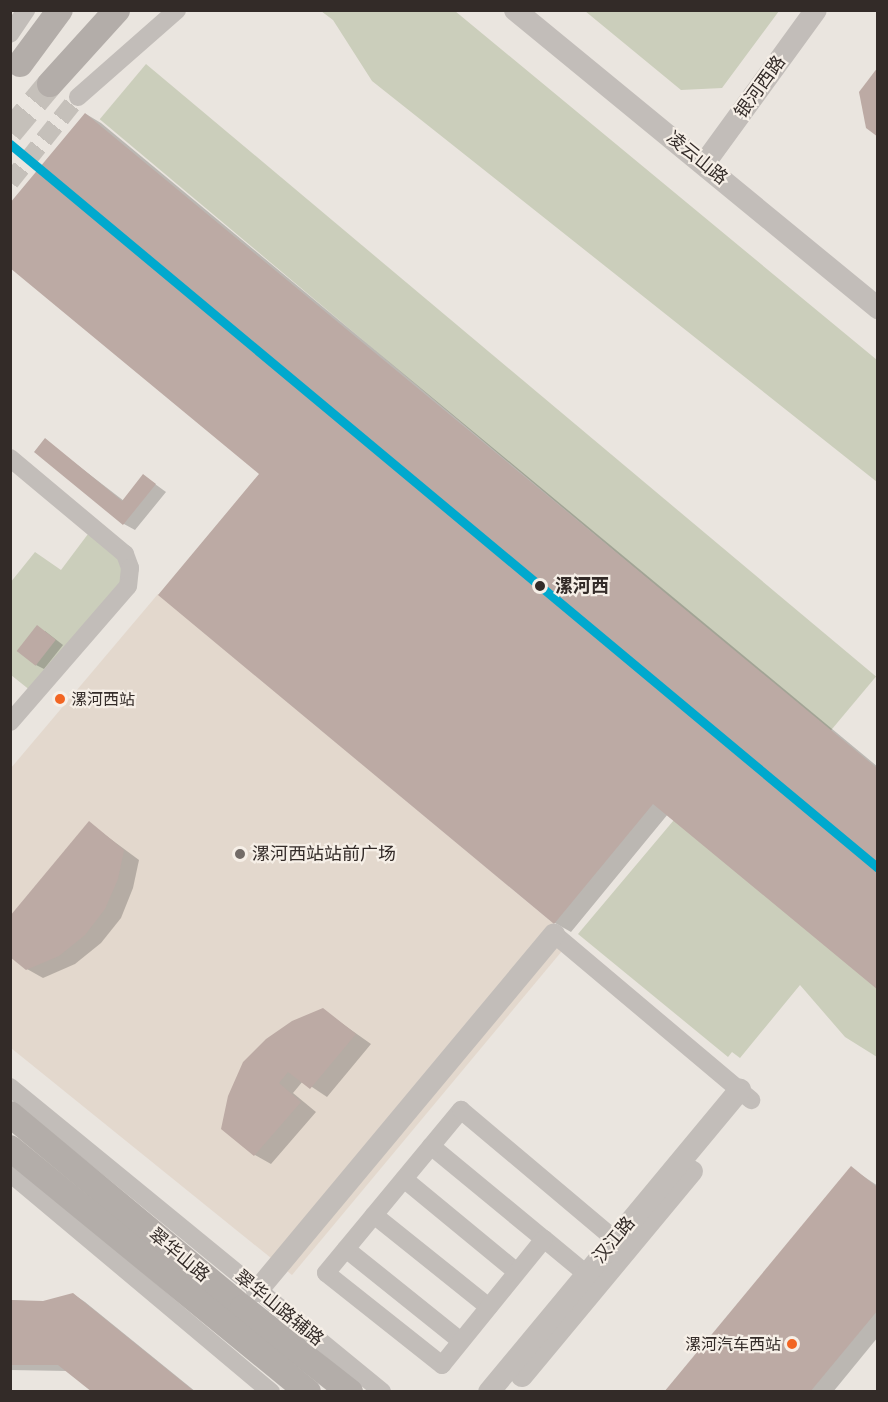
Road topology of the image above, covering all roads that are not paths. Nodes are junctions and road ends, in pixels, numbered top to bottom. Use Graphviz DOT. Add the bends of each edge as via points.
graph roads {
  1 [pos="26,10"];
  2 [pos="60,10"];
  3 [pos="117,10"];
  4 [pos="177,10"];
  5 [pos="515,10"];
  6 [pos="816,10"];
  7 [pos="10,34"];
  8 [pos="20,64"];
  9 [pos="50,84"];
  10 [pos="78,97"];
  11 [pos="704,164"];
  12 [pos="878,308"];
  13 [pos="10,458"];
  14 [pos="10,722"];
  15 [pos="554,934"];
  16 [pos="10,1087"];
  17 [pos="746,1095"];
  18 [pos="10,1114"];
  19 [pos="431,1146"];
  20 [pos="16,1170"];
  21 [pos="404,1179"];
  22 [pos="374,1215"];
  23 [pos="544,1239"];
  24 [pos="621,1245"];
  25 [pos="346,1249"];
  26 [pos="517,1272"];
  27 [pos="593,1279"];
  28 [pos="257,1291"];
  29 [pos="489,1307"];
  30 [pos="461,1341"];
  31 [pos="271,1392"];
  32 [pos="308,1392"];
  33 [pos="350,1392"];
  34 [pos="382,1392"];
  35 [pos="489,1392"];
  36 [pos="510,1392"];
  1 -- 7 [label="street"];
  2 -- 8 [label="main road"];
  3 -- 9 [label="main road"];
  4 -- 10 [label="street"];
  5 -- 11 [label="street, 凌云山路"];
  6 -- 11 [label="street, 银河西路"];
  11 -- 12 [label="street, 凌云山路"];
  13 -- 14 [label="street" via="125,554 130,568 128,586"];
  15 -- 17 [label="street"];
  15 -- 28 [label="street"];
  16 -- 28 [label="street, 翠华山路辅路"];
  17 -- 24 [label="street, 汉江路"];
  18 -- 33 [label="main road, 翠华山路"];
  19 -- 21 [label="street"];
  19 -- 23 [label="street"];
  19 -- 24 [label="street" via="461,1110"];
  20 -- 31 [label="street"];
  20 -- 32 [label="main road, 翠华山路"];
  21 -- 22 [label="street"];
  21 -- 26 [label="street"];
  22 -- 25 [label="street"];
  22 -- 29 [label="street"];
  23 -- 26 [label="street"];
  23 -- 27 [label="street"];
  24 -- 27 [label="street, 汉江路"];
  25 -- 30 [label="street"];
  25 -- 30 [label="street" via="326,1273 442,1365"];
  26 -- 29 [label="street"];
  27 -- 35 [label="street, 汉江路"];
  27 -- 36 [label="street, 汉江路"];
  28 -- 34 [label="street, 翠华山路辅路"];
  29 -- 30 [label="street"];
}
